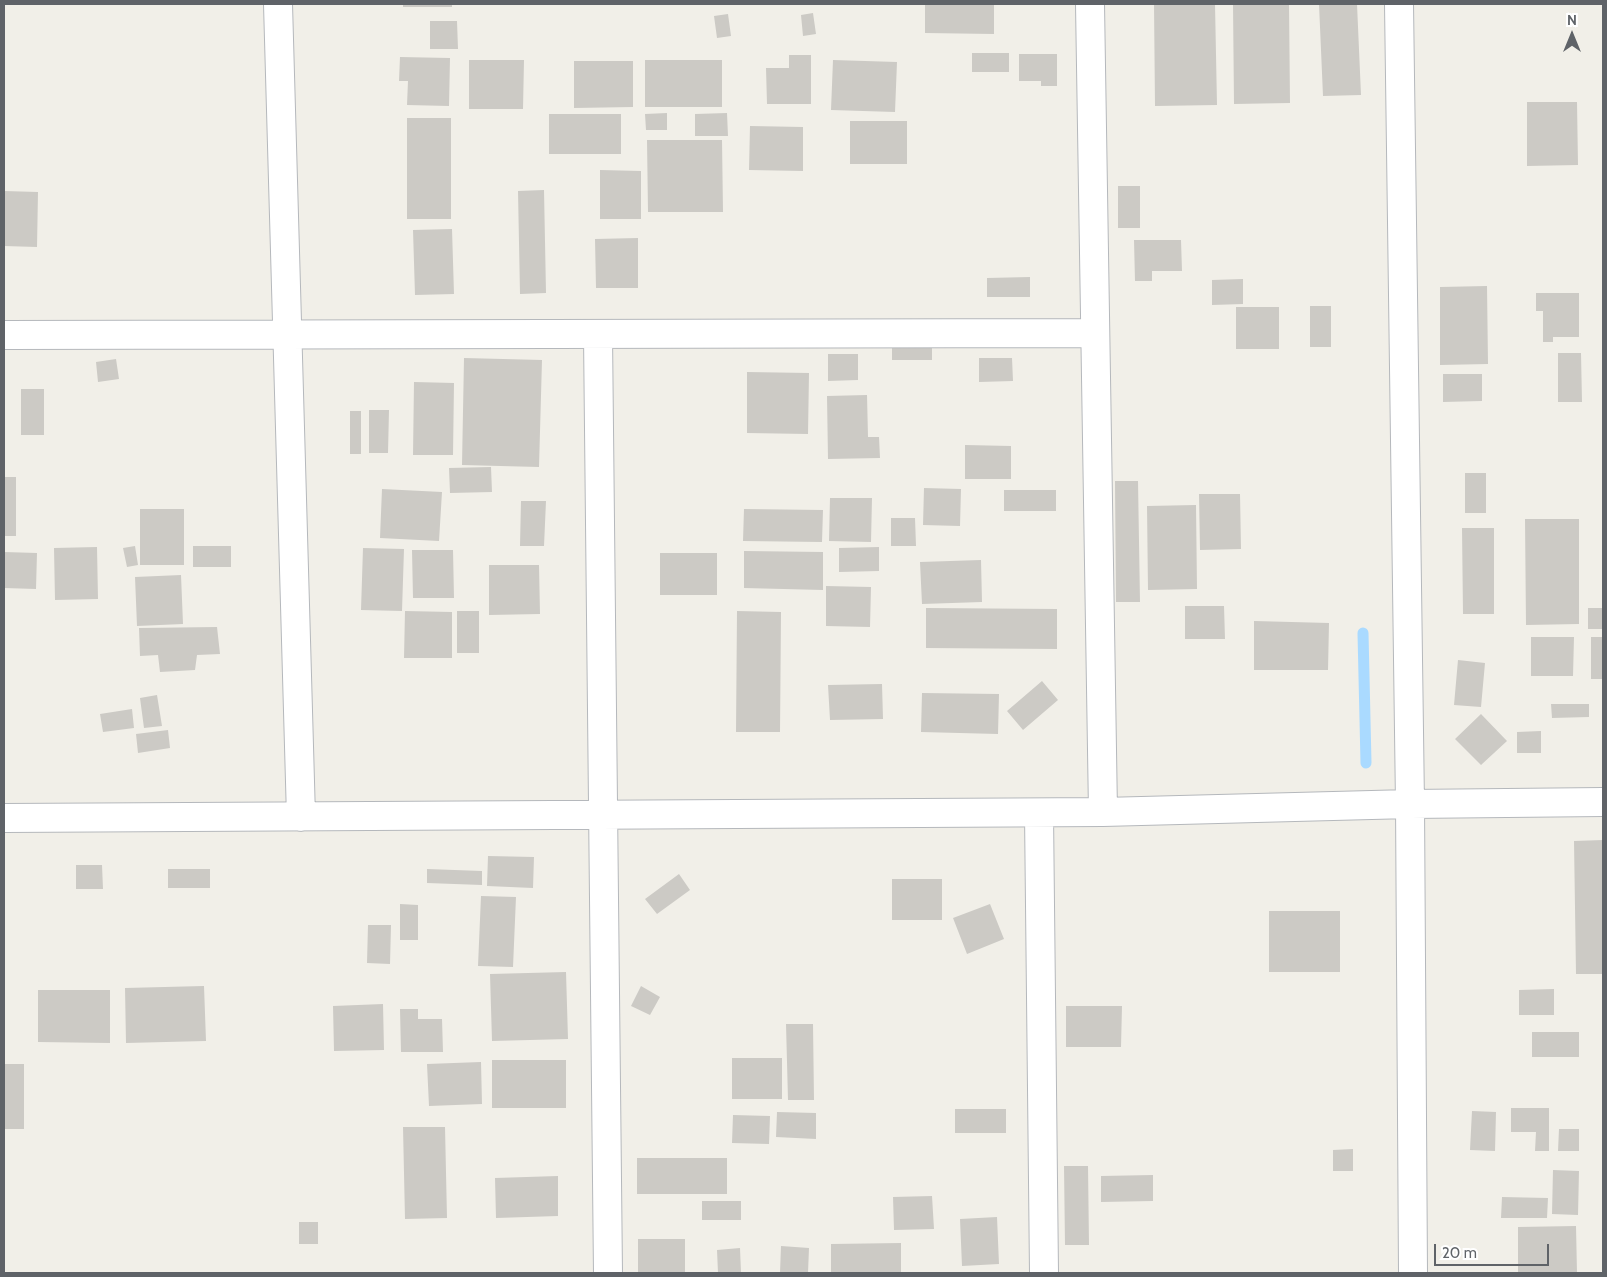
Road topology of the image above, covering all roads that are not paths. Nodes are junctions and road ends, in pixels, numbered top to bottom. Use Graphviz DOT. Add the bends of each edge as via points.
graph roads {
  1 [pos="278,4"];
  2 [pos="1090,4"];
  3 [pos="1399,4"];
  4 [pos="288,334"];
  5 [pos="1095,334"];
  6 [pos="4,335"];
  7 [pos="598,335"];
  8 [pos="1603,802"];
  9 [pos="1410,804"];
  10 [pos="1039,812"];
  11 [pos="1103,812"];
  12 [pos="603,815"];
  13 [pos="301,817"];
  14 [pos="4,818"];
  15 [pos="608,1273"];
  16 [pos="1044,1273"];
  17 [pos="1413,1273"];
  1 -- 4 [label="street"];
  2 -- 5 [label="street"];
  3 -- 9 [label="street"];
  4 -- 6 [label="street"];
  4 -- 7 [label="street"];
  4 -- 13 [label="street"];
  5 -- 7 [label="street"];
  5 -- 11 [label="street"];
  7 -- 12 [label="street"];
  8 -- 9 [label="street"];
  9 -- 11 [label="street"];
  9 -- 17 [label="street"];
  10 -- 11 [label="street"];
  10 -- 12 [label="street"];
  10 -- 16 [label="street"];
  12 -- 13 [label="street"];
  12 -- 15 [label="street"];
  13 -- 14 [label="street"];
}
